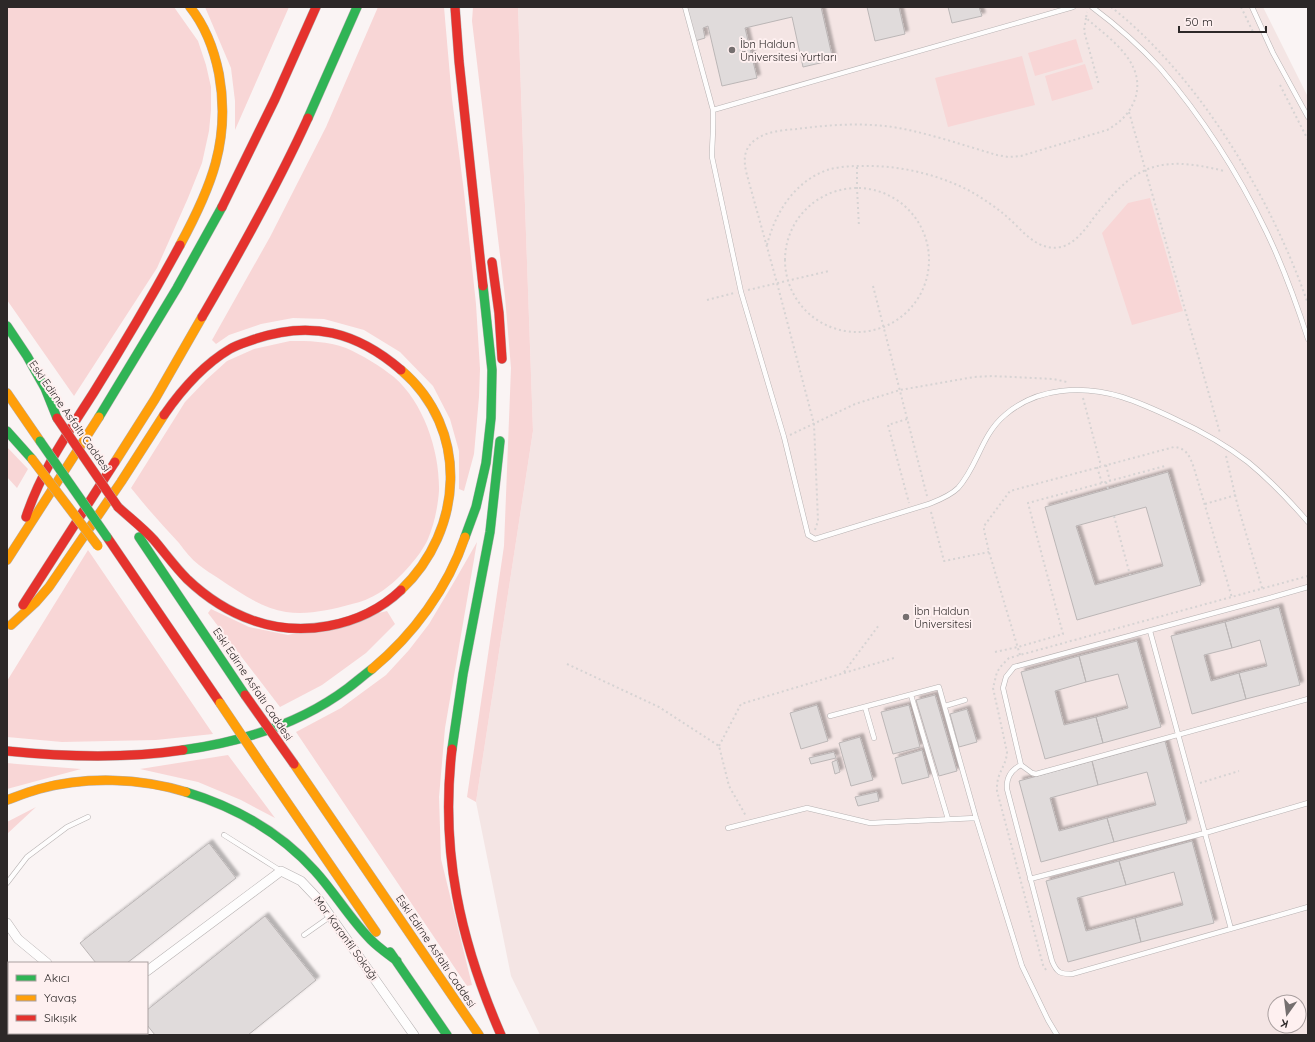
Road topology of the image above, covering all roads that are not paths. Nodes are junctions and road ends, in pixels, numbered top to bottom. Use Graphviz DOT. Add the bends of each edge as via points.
graph roads {
  1 [pos="190,7"];
  2 [pos="316,7"];
  3 [pos="357,7"];
  4 [pos="455,7"];
  5 [pos="685,7"];
  6 [pos="1073,7"];
  7 [pos="1092,7"];
  8 [pos="1252,7"];
  9 [pos="459,61"];
  10 [pos="713,110"];
  11 [pos="1308,118"];
  12 [pos="484,205"];
  13 [pos="490,249"];
  14 [pos="7,326"];
  15 [pos="1308,339"];
  16 [pos="502,367"];
  17 [pos="25,372"];
  18 [pos="7,393"];
  19 [pos="58,418"];
  20 [pos="7,431"];
  21 [pos="500,434"];
  22 [pos="118,507"];
  23 [pos="1308,522"];
  24 [pos="17,545"];
  25 [pos="101,549"];
  26 [pos="7,560"];
  27 [pos="123,577"];
  28 [pos="1308,587"];
  29 [pos="165,621"];
  30 [pos="9,628"];
  31 [pos="1150,631"];
  32 [pos="911,695"];
  33 [pos="1308,699"];
  34 [pos="965,700"];
  35 [pos="945,706"];
  36 [pos="865,707"];
  37 [pos="830,716"];
  38 [pos="1178,735"];
  39 [pos="874,738"];
  40 [pos="7,751"];
  41 [pos="1021,765"];
  42 [pos="7,800"];
  43 [pos="1308,803"];
  44 [pos="88,817"];
  45 [pos="976,818"];
  46 [pos="948,819"];
  47 [pos="728,828"];
  48 [pos="1205,833"];
  49 [pos="224,835"];
  50 [pos="281,871"];
  51 [pos="1030,879"];
  52 [pos="7,883"];
  53 [pos="1308,907"];
  54 [pos="331,916"];
  55 [pos="7,923"];
  56 [pos="1231,929"];
  57 [pos="304,935"];
  58 [pos="397,961"];
  59 [pos="46,962"];
  60 [pos="148,970"];
  61 [pos="414,1035"];
  62 [pos="447,1035"];
  63 [pos="479,1035"];
  64 [pos="502,1035"];
  65 [pos="1057,1035"];
  1 -- 24 [label="highway" via="207,33 223,94 223,133 210,185 193,223 156,288 40,479"];
  2 -- 24 [label="highway" via="262,127 200,247 142,346"];
  3 -- 30 [label="highway" via="296,145 227,275 155,399"];
  4 -- 9 [label="highway"];
  5 -- 10 [label="lane"];
  6 -- 10 [label="lane"];
  7 -- 15 [label="lane" via="1115,24 1159,68 1200,118 1235,173 1266,231 1292,292"];
  8 -- 11 [label="lane"];
  9 -- 12 [label="highway"];
  9 -- 40 [label="highway" via="492,370 493,404 485,471 474,514 455,562 437,594 401,643 382,662 313,710 256,735 188,750 146,755 65,757"];
  10 -- 23 [label="lane" via="712,157 741,292 784,438 808,535 812,538 946,497 957,489 969,474 982,445 1004,416 1034,397 1055,392 1081,391 1122,397 1175,419 1223,444 1273,484"];
  13 -- 16 [label="highway" via="499,313"];
  14 -- 19 [label="highway" via="45,388"];
  17 -- 19 [label="highway, Eski Edirne Asfaltı Caddesi"];
  18 -- 29 [label="highway, bridge"];
  19 -- 22 [label="highway, Eski Edirne Asfaltı Caddesi, bridge"];
  20 -- 25 [label="highway, bridge"];
  21 -- 64 [label="highway" via="485,562 456,712 449,777 448,817 457,902 462,925 479,982"];
  22 -- 30 [label="highway" via="148,534 180,572 204,594 226,608 269,626 289,630 312,629 363,616 393,598 416,575 428,559 444,526 450,493 450,461 444,432 425,395 396,363 377,350 331,332 305,329 278,332 232,348 211,362 174,401 65,565 42,596"];
  22 -- 63 [label="highway, Eski Edirne Asfaltı Caddesi, bridge"];
  24 -- 26 [label="highway"];
  27 -- 29 [label="highway"];
  28 -- 31 [label="lane"];
  29 -- 58 [label="highway, bridge"];
  31 -- 38 [label="lane"];
  31 -- 41 [label="lane" via="1014,667 1010,671 1003,688"];
  32 -- 35 [label="lane" via="939,687"];
  32 -- 36 [label="lane"];
  32 -- 46 [label="lane"];
  33 -- 38 [label="lane"];
  34 -- 35 [label="lane"];
  35 -- 45 [label="lane"];
  36 -- 37 [label="lane"];
  36 -- 39 [label="lane"];
  38 -- 41 [label="lane" via="1036,774"];
  38 -- 48 [label="lane"];
  41 -- 51 [label="lane" via="1009,776 1007,790"];
  42 -- 58 [label="highway" via="51,786 94,780 120,780 168,786 201,796 252,819 285,842 325,882 362,931"];
  43 -- 48 [label="lane"];
  44 -- 52 [label="lane" via="67,826 27,857"];
  45 -- 46 [label="lane"];
  45 -- 65 [label="lane" via="1022,966"];
  46 -- 47 [label="lane" via="870,823 809,808"];
  48 -- 51 [label="lane"];
  48 -- 56 [label="lane"];
  49 -- 50 [label="lane"];
  50 -- 54 [label="street, Mor Karanfil Sokağı" via="301,881"];
  50 -- 60 [label="street"];
  51 -- 56 [label="lane" via="1052,961 1062,973 1072,974"];
  53 -- 56 [label="lane"];
  54 -- 57 [label="lane"];
  54 -- 61 [label="street, Mor Karanfil Sokağı"];
  55 -- 59 [label="street" via="18,939"];
  58 -- 62 [label="highway"];
}
